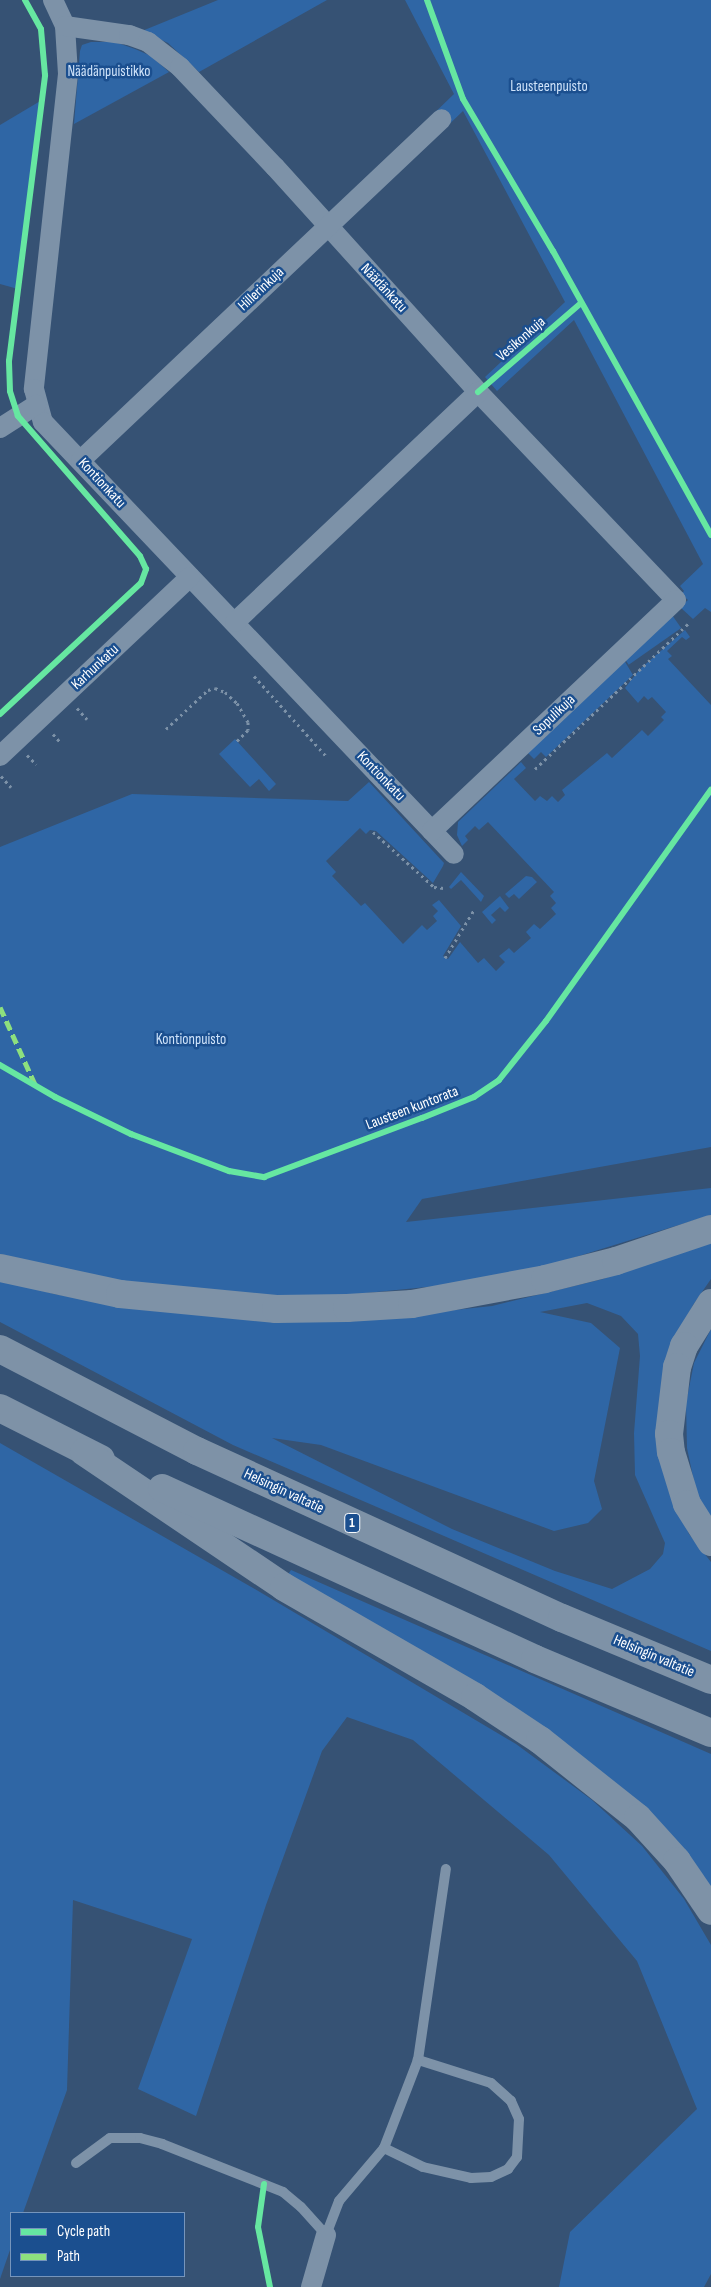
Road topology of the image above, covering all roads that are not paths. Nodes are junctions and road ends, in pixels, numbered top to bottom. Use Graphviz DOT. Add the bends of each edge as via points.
graph roads {
  1 [pos="53,0"];
  2 [pos="64,26"];
  3 [pos="441,119"];
  4 [pos="327,227"];
  5 [pos="478,392"];
  6 [pos="36,405"];
  7 [pos="0,428"];
  8 [pos="81,460"];
  9 [pos="190,577"];
  10 [pos="676,600"];
  11 [pos="234,622"];
  12 [pos="0,756"];
  13 [pos="432,831"];
  14 [pos="454,854"];
  15 [pos="711,1229"];
  16 [pos="0,1268"];
  17 [pos="711,1303"];
  18 [pos="0,1349"];
  19 [pos="0,1408"];
  20 [pos="84,1452"];
  21 [pos="711,1542"];
  22 [pos="711,1680"];
  23 [pos="711,1733"];
  24 [pos="446,1870"];
  25 [pos="711,1911"];
  26 [pos="418,2060"];
  27 [pos="384,2148"];
  28 [pos="76,2163"];
  29 [pos="326,2235"];
  30 [pos="311,2287"];
  1 -- 2 [label="street, Kontionkatu"];
  2 -- 4 [label="street, Näädänkatu" via="129,35 165,53 276,166"];
  2 -- 6 [label="street, Kontionkatu" via="68,74 35,380"];
  3 -- 4 [label="street, Hillerinkuja"];
  4 -- 5 [label="street, Näädänkatu"];
  4 -- 8 [label="street, Hillerinkuja"];
  5 -- 10 [label="street, Näädänkatu"];
  5 -- 11 [label="street"];
  6 -- 7 [label="street"];
  6 -- 8 [label="street, Kontionkatu" via="44,422"];
  8 -- 9 [label="street, Kontionkatu"];
  9 -- 11 [label="street, Kontionkatu"];
  9 -- 12 [label="street, Karhunkatu"];
  10 -- 13 [label="street, Sopulikuja"];
  11 -- 13 [label="street, Kontionkatu"];
  13 -- 14 [label="street, Kontionkatu"];
  15 -- 16 [label="highway" via="616,1261 535,1281 412,1304 347,1308 276,1309 120,1294"];
  17 -- 21 [label="highway" via="684,1346 678,1366 669,1434 671,1452 688,1504"];
  18 -- 22 [label="highway, Helsingin valtatie / 1" via="206,1456 562,1618"];
  19 -- 20 [label="highway"];
  20 -- 23 [label="highway" via="535,1659"];
  20 -- 25 [label="highway" via="284,1587 474,1697 562,1756 618,1800 654,1834 691,1879"];
  24 -- 26 [label="lane"];
  26 -- 27 [label="lane"];
  26 -- 27 [label="lane" via="491,2084 511,2101 519,2119 517,2157 508,2169 500,2173 471,2178 423,2167"];
  27 -- 29 [label="lane" via="340,2201"];
  28 -- 29 [label="lane" via="110,2138 132,2137 162,2144 283,2192 301,2206"];
  29 -- 30 [label="street"];
}
